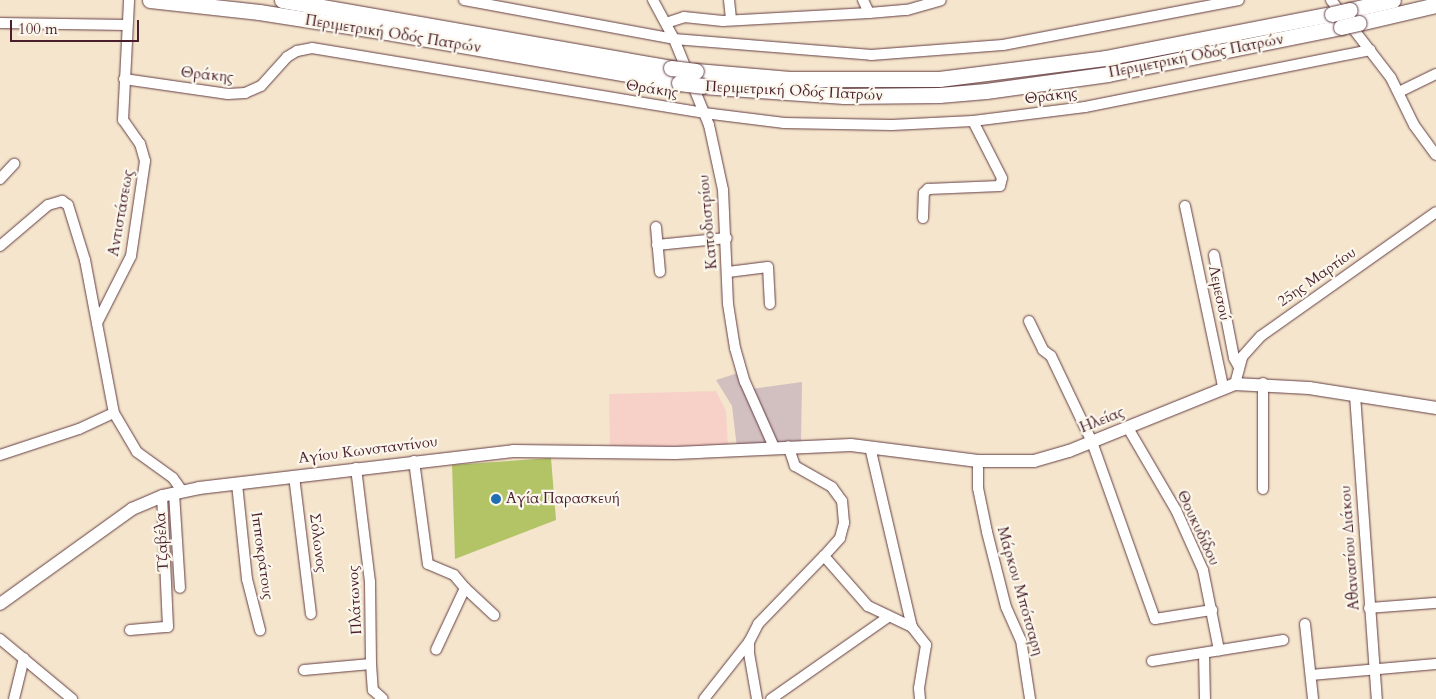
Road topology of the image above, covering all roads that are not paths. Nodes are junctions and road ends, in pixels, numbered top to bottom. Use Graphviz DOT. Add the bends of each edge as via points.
graph roads {
  1 [pos="129,0"];
  2 [pos="151,0"];
  3 [pos="282,0"];
  4 [pos="464,0"];
  5 [pos="654,0"];
  6 [pos="729,0"];
  7 [pos="862,0"];
  8 [pos="941,0"];
  9 [pos="1239,0"];
  10 [pos="1393,0"];
  11 [pos="1436,5"];
  12 [pos="1331,7"];
  13 [pos="869,13"];
  14 [pos="731,20"];
  15 [pos="666,23"];
  16 [pos="127,24"];
  17 [pos="2,25"];
  18 [pos="674,39"];
  19 [pos="1370,50"];
  20 [pos="1436,74"];
  21 [pos="124,79"];
  22 [pos="1398,92"];
  23 [pos="704,113"];
  24 [pos="973,121"];
  25 [pos="1432,143"];
  26 [pos="1436,155"];
  27 [pos="14,164"];
  28 [pos="0,179"];
  29 [pos="1185,206"];
  30 [pos="1436,212"];
  31 [pos="923,218"];
  32 [pos="656,227"];
  33 [pos="727,238"];
  34 [pos="657,245"];
  35 [pos="0,246"];
  36 [pos="1214,255"];
  37 [pos="660,272"];
  38 [pos="728,272"];
  39 [pos="770,304"];
  40 [pos="1029,321"];
  41 [pos="97,323"];
  42 [pos="1239,367"];
  43 [pos="1263,383"];
  44 [pos="1229,385"];
  45 [pos="1356,395"];
  46 [pos="1436,408"];
  47 [pos="114,413"];
  48 [pos="1128,428"];
  49 [pos="1092,442"];
  50 [pos="788,446"];
  51 [pos="870,447"];
  52 [pos="774,448"];
  53 [pos="0,455"];
  54 [pos="414,461"];
  55 [pos="978,462"];
  56 [pos="356,468"];
  57 [pos="294,476"];
  58 [pos="237,484"];
  59 [pos="1263,489"];
  60 [pos="172,493"];
  61 [pos="824,556"];
  62 [pos="180,588"];
  63 [pos="465,588"];
  64 [pos="1436,603"];
  65 [pos="0,604"];
  66 [pos="1370,608"];
  67 [pos="1212,610"];
  68 [pos="311,614"];
  69 [pos="494,615"];
  70 [pos="888,617"];
  71 [pos="1305,624"];
  72 [pos="912,627"];
  73 [pos="130,630"];
  74 [pos="260,630"];
  75 [pos="0,639"];
  76 [pos="1283,640"];
  77 [pos="749,642"];
  78 [pos="436,650"];
  79 [pos="1219,650"];
  80 [pos="1204,653"];
  81 [pos="24,658"];
  82 [pos="1152,661"];
  83 [pos="371,664"];
  84 [pos="1436,664"];
  85 [pos="1375,669"];
  86 [pos="304,670"];
  87 [pos="1311,675"];
  88 [pos="14,699"];
  89 [pos="72,699"];
  90 [pos="383,699"];
  91 [pos="704,699"];
  92 [pos="757,699"];
  93 [pos="772,699"];
  94 [pos="920,699"];
  95 [pos="1030,699"];
  96 [pos="1205,699"];
  97 [pos="1313,699"];
  98 [pos="1377,699"];
  1 -- 16 [label="street, Αντιστάσεως"];
  2 -- 11 [label="highway, Περιμετρική Οδός Πατρών, bridge" via="387,32 679,83 844,96 939,95 1108,74"];
  3 -- 12 [label="highway, Περιμετρική Οδός Πατρών, bridge" via="671,68 799,79 939,79 1095,59"];
  4 -- 18 [label="street"];
  5 -- 15 [label="street, Καποδιστρίου"];
  6 -- 14 [label="street"];
  7 -- 13 [label="street"];
  8 -- 13 [label="street" via="907,10"];
  9 -- 18 [label="street" via="1003,45 871,55"];
  10 -- 12 [label="highway, Περιμετρική Οδός Πατρών, bridge" via="1350,10"];
  12 -- 19 [label="street"];
  13 -- 14 [label="street"];
  14 -- 15 [label="street" via="684,17"];
  15 -- 18 [label="street, Καποδιστρίου"];
  16 -- 17 [label="street"];
  16 -- 21 [label="street, Αντιστάσεως"];
  18 -- 23 [label="street, Καποδιστρίου"];
  19 -- 22 [label="street"];
  19 -- 24 [label="street, Θράκης" via="1085,107"];
  20 -- 22 [label="street"];
  21 -- 23 [label="street, Θράκης" via="228,94 245,93 261,86 287,57 312,48"];
  21 -- 41 [label="street, Αντιστάσεως" via="123,120 140,144 145,161 131,256"];
  22 -- 25 [label="street"];
  23 -- 24 [label="street, Θράκης" via="784,123 892,126"];
  23 -- 33 [label="street, Καποδιστρίου" via="720,175"];
  24 -- 31 [label="street" via="1002,178 1000,186 928,189 924,193"];
  25 -- 26 [label="street"];
  27 -- 28 [label="street"];
  29 -- 44 [label="street, Λεμεσού"];
  30 -- 42 [label="street, 25ης Μαρτίου" via="1261,336 1249,347"];
  32 -- 34 [label="street"];
  33 -- 34 [label="street"];
  33 -- 38 [label="street, Καποδιστρίου"];
  34 -- 37 [label="street"];
  35 -- 41 [label="street" via="48,205 58,201 66,203 71,210 85,260"];
  36 -- 42 [label="street" via="1234,358"];
  38 -- 39 [label="street" via="768,267"];
  38 -- 52 [label="street, Καποδιστρίου" via="729,314 738,361"];
  40 -- 49 [label="street" via="1043,350 1051,356"];
  41 -- 47 [label="street"];
  42 -- 44 [label="street, 25ης Μαρτίου"];
  43 -- 44 [label="main road, Ηλείας"];
  43 -- 45 [label="main road, Ηλείας"];
  43 -- 59 [label="street"];
  44 -- 48 [label="main road, Ηλείας"];
  45 -- 46 [label="main road, Ηλείας"];
  45 -- 66 [label="street, Αθανασίου Διάκου"];
  47 -- 53 [label="street"];
  47 -- 60 [label="street" via="137,452 173,478"];
  48 -- 49 [label="main road, Ηλείας"];
  48 -- 67 [label="street, Θουκυδίδου" via="1176,510 1202,570"];
  49 -- 55 [label="main road, Ηλείας" via="1034,461"];
  49 -- 67 [label="street" via="1155,619"];
  50 -- 51 [label="main road, Ηλείας"];
  50 -- 52 [label="main road, Ηλείας"];
  50 -- 61 [label="street" via="795,466 832,487 842,501 844,523 840,538"];
  51 -- 55 [label="main road, Ηλείας"];
  51 -- 72 [label="street"];
  52 -- 54 [label="main road, Αγίου Κωνσταντίνου" via="675,453 513,451"];
  54 -- 56 [label="main road, Αγίου Κωνσταντίνου"];
  54 -- 63 [label="street" via="428,564 454,574"];
  55 -- 95 [label="street, Μάρκου Μπότσαρη" via="978,488 987,532 1006,607 1021,640"];
  56 -- 57 [label="main road, Αγίου Κωνσταντίνου"];
  56 -- 83 [label="street, Πλάτωνος" via="370,582"];
  57 -- 58 [label="main road, Αγίου Κωνσταντίνου"];
  57 -- 68 [label="street, Σόλωνος"];
  58 -- 60 [label="main road, Αγίου Κωνσταντίνου"];
  58 -- 74 [label="street, Ιπποκράτους" via="247,578"];
  60 -- 62 [label="street, Τζαβέλα"];
  60 -- 65 [label="main road, Αγίου Κωνσταντίνου" via="121,515"];
  60 -- 73 [label="street" via="168,627"];
  61 -- 70 [label="street" via="868,606"];
  61 -- 77 [label="street" via="758,624"];
  63 -- 69 [label="street"];
  63 -- 78 [label="street"];
  64 -- 66 [label="street"];
  66 -- 85 [label="street, Αθανασίου Διάκου"];
  67 -- 79 [label="street, Θουκυδίδου"];
  70 -- 72 [label="street"];
  70 -- 93 [label="street"];
  71 -- 87 [label="street"];
  72 -- 94 [label="street" via="926,645"];
  75 -- 81 [label="street"];
  76 -- 79 [label="street"];
  77 -- 91 [label="street"];
  77 -- 92 [label="street"];
  79 -- 80 [label="street"];
  80 -- 82 [label="street"];
  80 -- 96 [label="street"];
  81 -- 88 [label="street"];
  81 -- 89 [label="street"];
  83 -- 86 [label="street"];
  83 -- 90 [label="street, Πλάτωνος" via="373,690"];
  84 -- 85 [label="street"];
  85 -- 87 [label="street"];
  85 -- 98 [label="street, Αθανασίου Διάκου"];
  87 -- 97 [label="street"];
}
